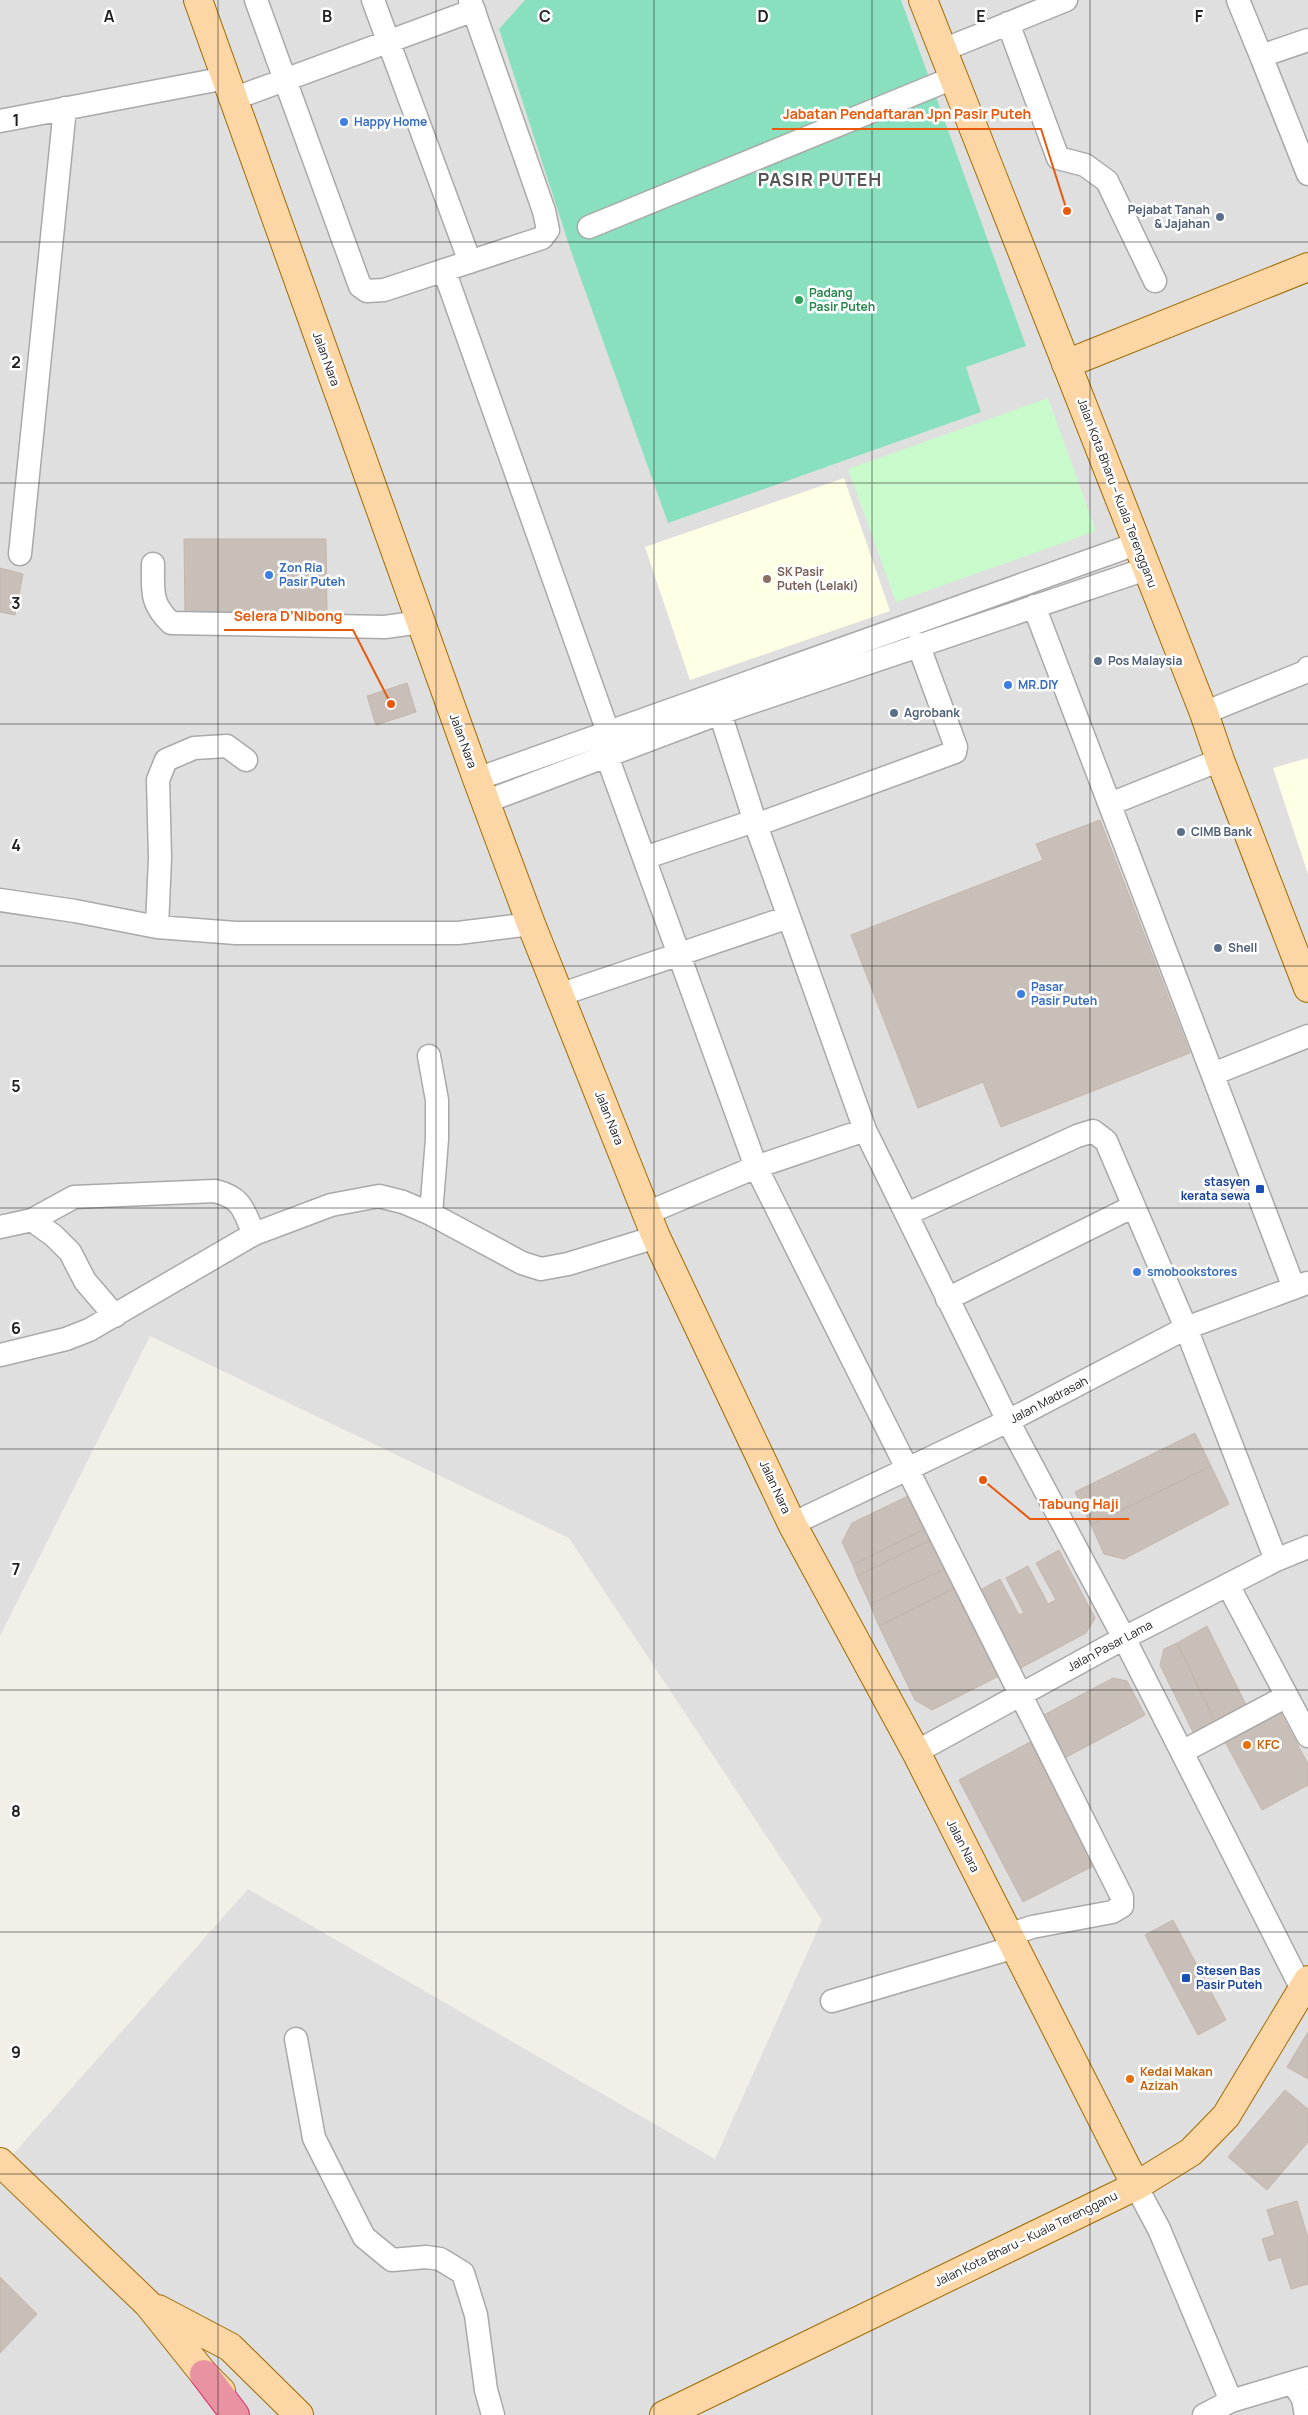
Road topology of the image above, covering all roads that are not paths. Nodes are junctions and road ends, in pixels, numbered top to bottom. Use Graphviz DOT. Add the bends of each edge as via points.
graph roads {
  1 [pos="198,0"];
  2 [pos="256,0"];
  3 [pos="373,0"];
  4 [pos="923,0"];
  5 [pos="1066,0"];
  6 [pos="1238,0"];
  7 [pos="472,5"];
  8 [pos="1008,23"];
  9 [pos="1308,40"];
  10 [pos="388,42"];
  11 [pos="943,50"];
  12 [pos="1261,56"];
  13 [pos="953,78"];
  14 [pos="285,79"];
  15 [pos="229,88"];
  16 [pos="65,108"];
  17 [pos="0,121"];
  18 [pos="1308,174"];
  19 [pos="589,228"];
  20 [pos="470,262"];
  21 [pos="1308,267"];
  22 [pos="444,270"];
  23 [pos="1155,281"];
  24 [pos="1066,364"];
  25 [pos="1136,544"];
  26 [pos="20,554"];
  27 [pos="153,564"];
  28 [pos="1146,569"];
  29 [pos="1034,606"];
  30 [pos="421,622"];
  31 [pos="918,644"];
  32 [pos="1308,668"];
  33 [pos="720,712"];
  34 [pos="1204,713"];
  35 [pos="608,732"];
  36 [pos="607,756"];
  37 [pos="246,760"];
  38 [pos="1220,760"];
  39 [pos="481,791"];
  40 [pos="1110,804"];
  41 [pos="755,823"];
  42 [pos="644,858"];
  43 [pos="0,900"];
  44 [pos="789,917"];
  45 [pos="531,924"];
  46 [pos="158,927"];
  47 [pos="679,954"];
  48 [pos="1308,988"];
  49 [pos="559,995"];
  50 [pos="1308,1036"];
  51 [pos="429,1056"];
  52 [pos="1213,1074"];
  53 [pos="865,1130"];
  54 [pos="756,1167"];
  55 [pos="1134,1206"];
  56 [pos="431,1214"];
  57 [pos="907,1214"];
  58 [pos="32,1220"];
  59 [pos="652,1225"];
  60 [pos="0,1227"];
  61 [pos="254,1234"];
  62 [pos="1301,1285"];
  63 [pos="947,1300"];
  64 [pos="115,1316"];
  65 [pos="1186,1328"];
  66 [pos="0,1356"];
  67 [pos="1008,1422"];
  68 [pos="906,1470"];
  69 [pos="792,1524"];
  70 [pos="1308,1547"];
  71 [pos="1276,1560"];
  72 [pos="1228,1584"];
  73 [pos="1124,1638"];
  74 [pos="1020,1695"];
  75 [pos="1287,1696"];
  76 [pos="1308,1736"];
  77 [pos="916,1752"];
  78 [pos="1182,1752"];
  79 [pos="1011,1941"];
  80 [pos="1305,1985"];
  81 [pos="832,2001"];
  82 [pos="296,2039"];
  83 [pos="0,2162"];
  84 [pos="1136,2186"];
  85 [pos="148,2304"];
  86 [pos="204,2374"];
  87 [pos="1300,2380"];
  88 [pos="1231,2401"];
  89 [pos="663,2414"];
  90 [pos="235,2415"];
  91 [pos="245,2415"];
  92 [pos="299,2415"];
  93 [pos="493,2415"];
  94 [pos="1204,2415"];
  95 [pos="1306,2415"];
  1 -- 15 [label="main road, Jalan Nara"];
  2 -- 14 [label="street"];
  3 -- 10 [label="street"];
  4 -- 11 [label="main road, Jalan Kota Bharu – Kuala Terengganu"];
  5 -- 8 [label="street"];
  6 -- 12 [label="street"];
  7 -- 10 [label="street"];
  7 -- 20 [label="street" via="548,230 542,238"];
  8 -- 11 [label="street"];
  8 -- 23 [label="street" via="1058,158 1085,164 1108,181"];
  9 -- 12 [label="street"];
  10 -- 14 [label="street"];
  10 -- 20 [label="street"];
  11 -- 13 [label="main road, Jalan Kota Bharu – Kuala Terengganu"];
  12 -- 18 [label="street"];
  13 -- 19 [label="street"];
  13 -- 24 [label="main road, Jalan Kota Bharu – Kuala Terengganu"];
  14 -- 15 [label="street"];
  14 -- 22 [label="street" via="360,286 367,291 384,290"];
  15 -- 16 [label="street"];
  15 -- 30 [label="main road, Jalan Nara"];
  16 -- 17 [label="street"];
  16 -- 26 [label="street"];
  20 -- 22 [label="street"];
  21 -- 24 [label="main road"];
  22 -- 35 [label="street"];
  24 -- 25 [label="main road, Jalan Kota Bharu – Kuala Terengganu"];
  25 -- 28 [label="main road, Jalan Kota Bharu – Kuala Terengganu"];
  25 -- 35 [label="street"];
  27 -- 30 [label="street" via="152,597 171,623 385,627"];
  28 -- 29 [label="street"];
  28 -- 34 [label="main road, Jalan Kota Bharu – Kuala Terengganu"];
  29 -- 31 [label="street"];
  29 -- 40 [label="street"];
  30 -- 39 [label="main road, Jalan Nara"];
  31 -- 33 [label="street"];
  31 -- 41 [label="street" via="956,747 955,752"];
  32 -- 34 [label="street"];
  33 -- 36 [label="street"];
  33 -- 41 [label="street"];
  34 -- 38 [label="main road, Jalan Kota Bharu – Kuala Terengganu"];
  35 -- 39 [label="street"];
  36 -- 39 [label="street"];
  36 -- 42 [label="street"];
  37 -- 46 [label="street" via="227,746 194,748 166,760 158,780"];
  38 -- 40 [label="street"];
  38 -- 48 [label="main road, Jalan Kota Bharu – Kuala Terengganu"];
  39 -- 45 [label="main road, Jalan Nara"];
  40 -- 52 [label="street"];
  41 -- 42 [label="street"];
  41 -- 44 [label="street"];
  42 -- 47 [label="street"];
  43 -- 46 [label="street" via="75,910"];
  44 -- 47 [label="street"];
  44 -- 53 [label="street"];
  45 -- 46 [label="street" via="458,933 236,933"];
  45 -- 49 [label="main road, Jalan Nara"];
  47 -- 49 [label="street"];
  47 -- 54 [label="street"];
  49 -- 59 [label="main road, Jalan Nara"];
  50 -- 52 [label="street"];
  51 -- 56 [label="street" via="436,1100 437,1139"];
  52 -- 62 [label="street"];
  53 -- 54 [label="street"];
  53 -- 57 [label="street"];
  54 -- 59 [label="street"];
  54 -- 68 [label="street"];
  55 -- 57 [label="street" via="1106,1141 1093,1132 1077,1136"];
  55 -- 63 [label="street"];
  55 -- 65 [label="street"];
  56 -- 59 [label="street" via="522,1263 541,1269 568,1264"];
  56 -- 61 [label="street" via="379,1196 331,1205"];
  57 -- 63 [label="street"];
  58 -- 60 [label="street"];
  58 -- 61 [label="street" via="74,1198 215,1191 230,1195 240,1204"];
  58 -- 64 [label="street" via="70,1252 85,1281"];
  59 -- 69 [label="main road, Jalan Nara"];
  61 -- 64 [label="street"];
  62 -- 65 [label="street, Jalan Madrasah"];
  63 -- 67 [label="street"];
  64 -- 66 [label="street" via="66,1339"];
  65 -- 67 [label="street, Jalan Madrasah"];
  65 -- 71 [label="street"];
  67 -- 68 [label="street, Jalan Madrasah"];
  67 -- 73 [label="street"];
  68 -- 69 [label="street, Jalan Madrasah"];
  68 -- 74 [label="street"];
  69 -- 77 [label="main road, Jalan Nara"];
  70 -- 71 [label="street, Jalan Pasar Lama"];
  71 -- 72 [label="street, Jalan Pasar Lama"];
  72 -- 73 [label="street, Jalan Pasar Lama"];
  72 -- 75 [label="street"];
  73 -- 74 [label="street, Jalan Pasar Lama"];
  73 -- 78 [label="street"];
  74 -- 77 [label="street, Jalan Pasar Lama"];
  74 -- 79 [label="street" via="1122,1897 1122,1906 1112,1912 1032,1927"];
  75 -- 76 [label="street"];
  75 -- 78 [label="street"];
  77 -- 79 [label="main road, Jalan Nara"];
  78 -- 80 [label="street"];
  79 -- 81 [label="street"];
  79 -- 84 [label="main road, Jalan Nara"];
  80 -- 84 [label="main road, Jalan Kota Bharu – Kuala Terengganu" via="1226,2116 1191,2152"];
  82 -- 93 [label="street" via="314,2138 364,2237 392,2260 440,2259 464,2273 476,2315 486,2390"];
  83 -- 85 [label="main road"];
  84 -- 88 [label="street" via="1159,2229"];
  84 -- 89 [label="main road, Jalan Kota Bharu – Kuala Terengganu"];
  85 -- 86 [label="main road"];
  85 -- 92 [label="main road" via="230,2347"];
  86 -- 90 [label="highway"];
  86 -- 91 [label="main road"];
  87 -- 88 [label="street"];
  87 -- 95 [label="street"];
  88 -- 94 [label="street"];
}
